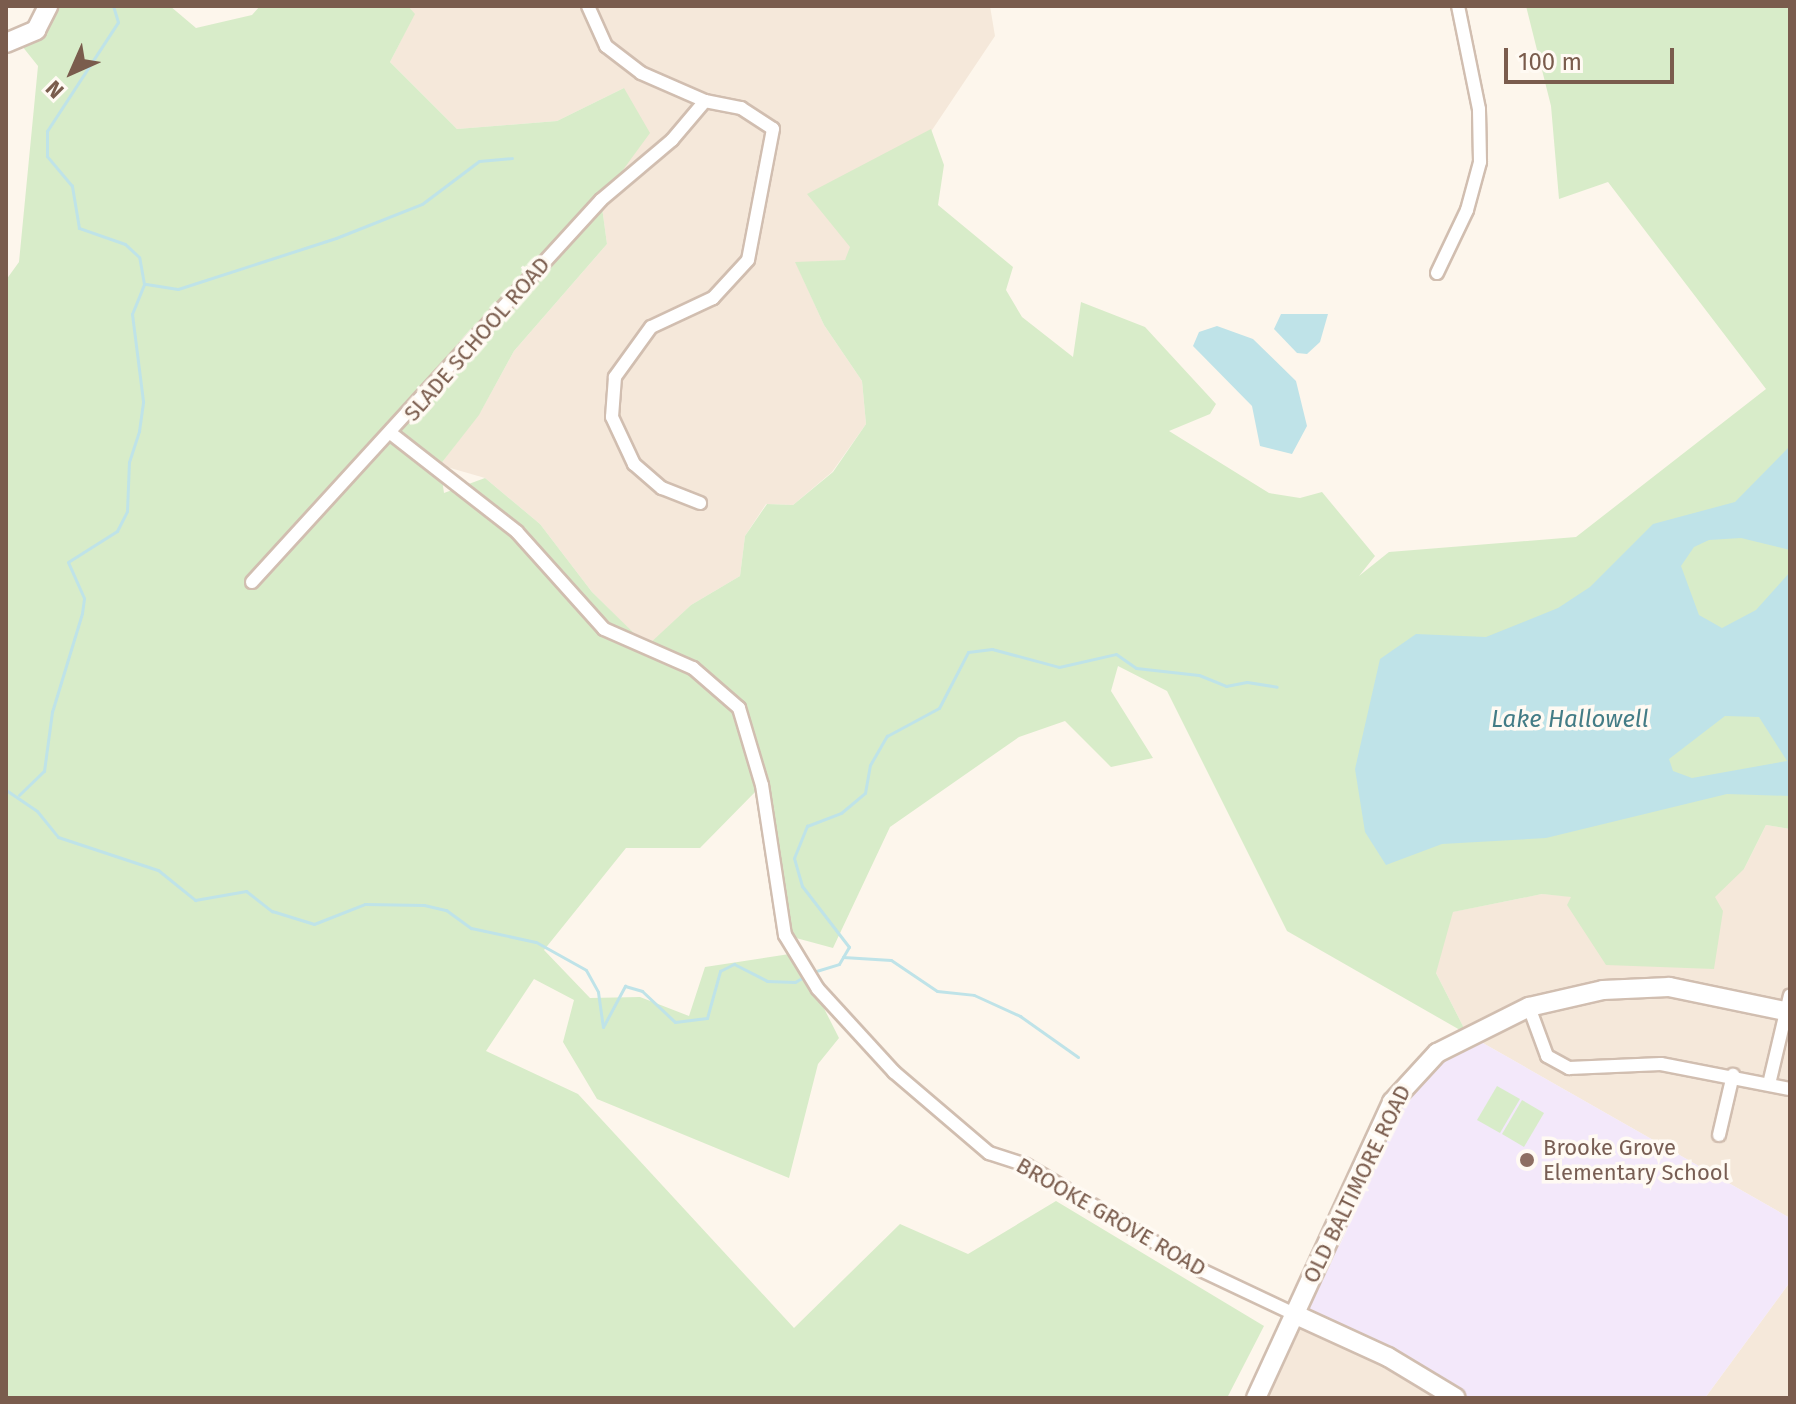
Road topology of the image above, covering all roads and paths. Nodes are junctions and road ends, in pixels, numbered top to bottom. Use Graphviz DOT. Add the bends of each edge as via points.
graph roads {
  1 [pos="48,6"];
  2 [pos="588,6"];
  3 [pos="1458,6"];
  4 [pos="6,43"];
  5 [pos="705,101"];
  6 [pos="1437,273"];
  7 [pos="393,435"];
  8 [pos="700,503"];
  9 [pos="252,582"];
  10 [pos="1789,1006"];
  11 [pos="1529,1007"];
  12 [pos="1733,1075"];
  13 [pos="1769,1084"];
  14 [pos="1790,1089"];
  15 [pos="1719,1135"];
  16 [pos="1294,1314"];
  17 [pos="1256,1398"];
  18 [pos="1456,1398"];
  1 -- 4 [label="street" via="36,30"];
  2 -- 5 [label="street" via="597,34 621,59"];
  3 -- 6 [label="street" via="1479,109 1480,162 1467,210"];
  5 -- 7 [label="street, SLADE SCHOOL ROAD" via="672,140 601,200"];
  5 -- 8 [label="street" via="741,108 773,129 755,244 713,298 642,335 620,367 612,396 612,417 634,464 662,488"];
  7 -- 9 [label="street, SLADE SCHOOL ROAD"];
  7 -- 16 [label="street, BROOKE GROVE ROAD" via="517,532 604,629 693,668 739,708 762,785 777,909 813,981 894,1072 989,1153 1026,1165 1201,1270"];
  10 -- 11 [label="street, OLD BALTIMORE ROAD" via="1669,987 1603,990"];
  10 -- 13 [label="street"];
  11 -- 12 [label="street" via="1537,1036 1557,1064 1661,1064"];
  11 -- 16 [label="street, OLD BALTIMORE ROAD" via="1473,1030 1411,1075 1392,1102"];
  12 -- 13 [label="street"];
  12 -- 15 [label="street"];
  13 -- 14 [label="street"];
  16 -- 17 [label="street, OLD BALTIMORE ROAD"];
  16 -- 18 [label="street"];
}
